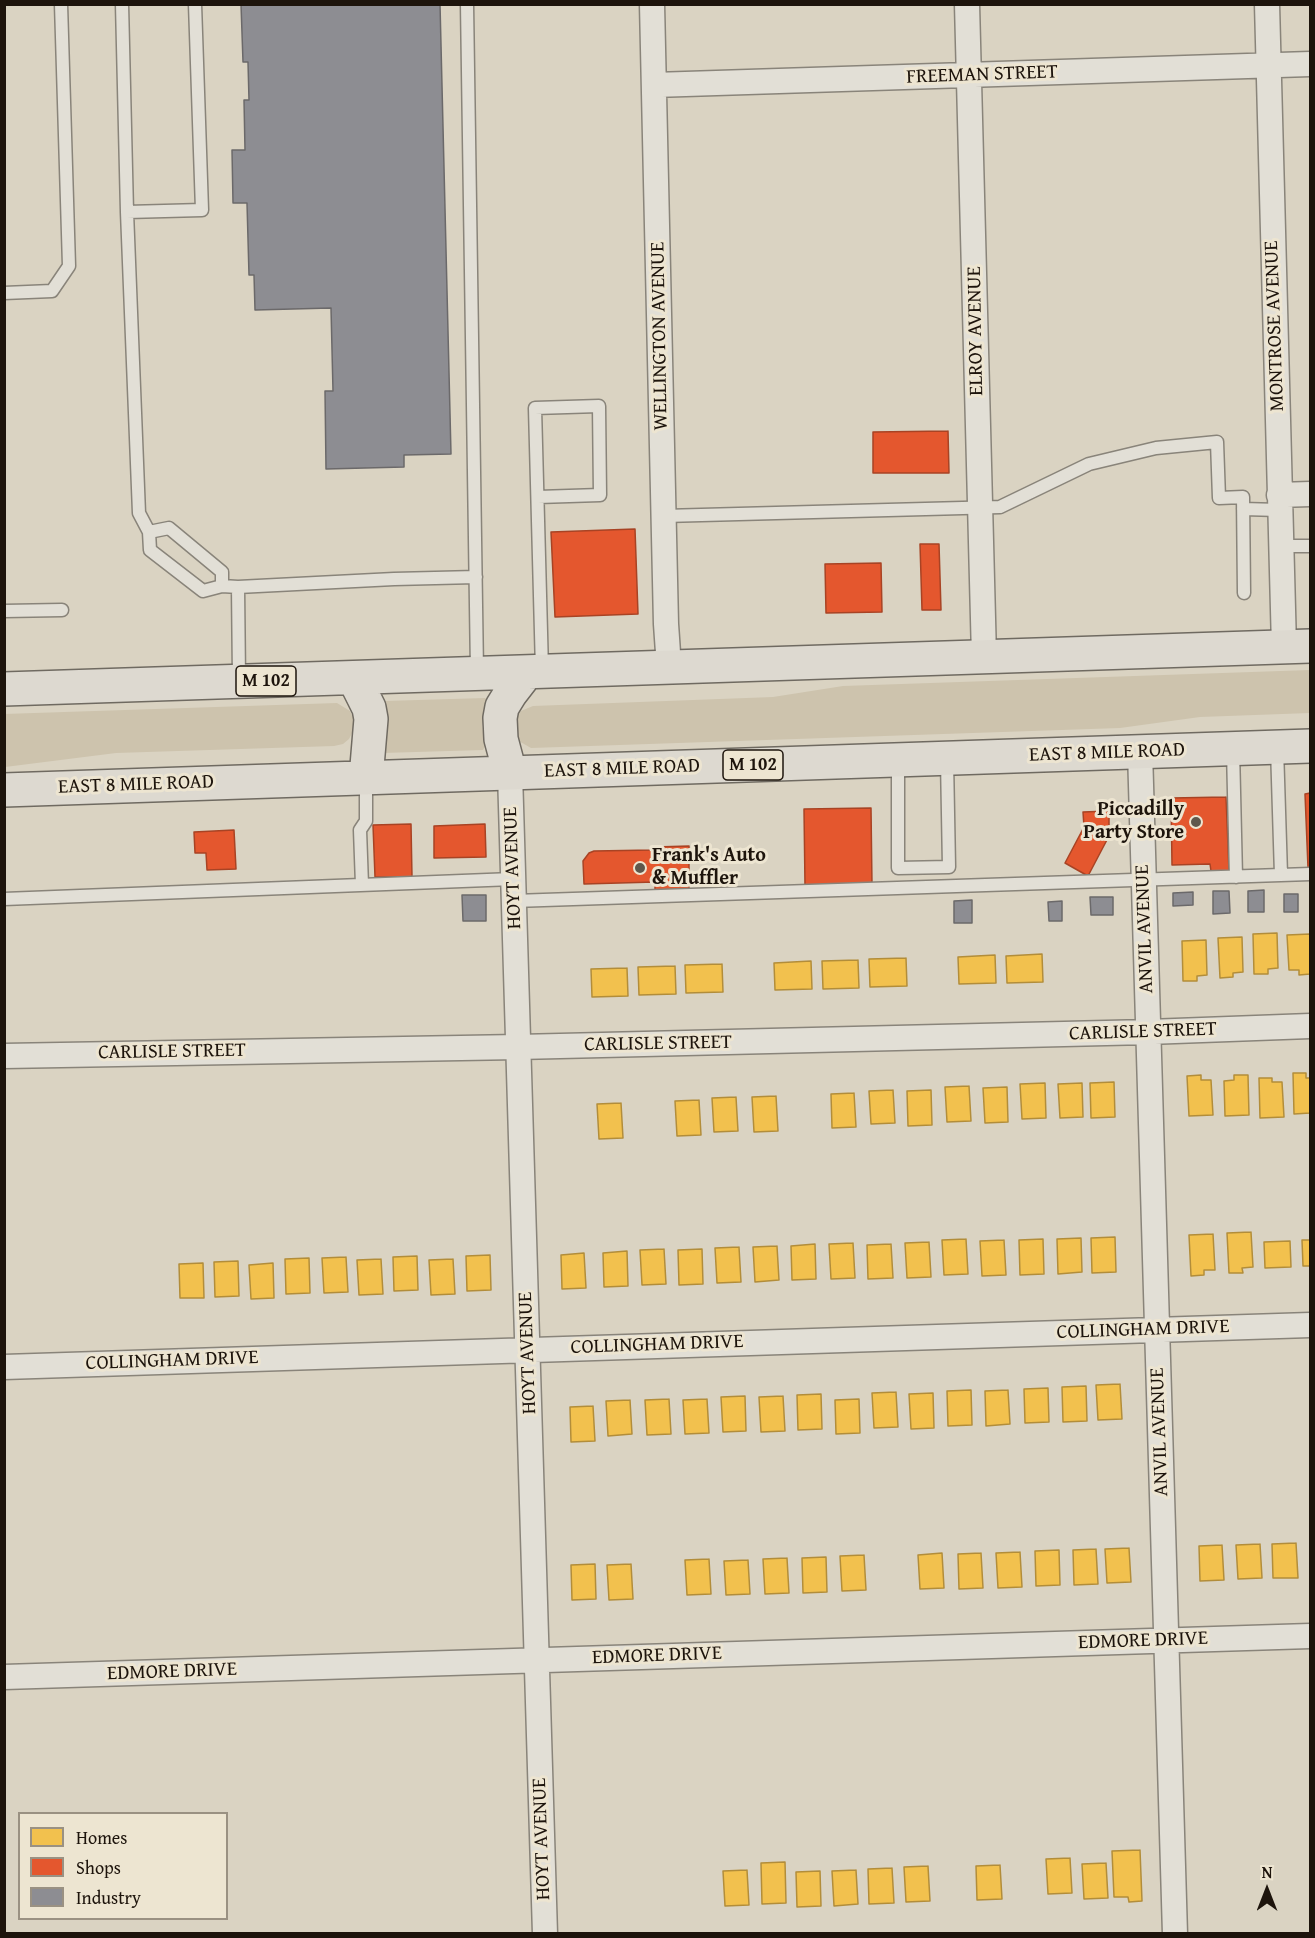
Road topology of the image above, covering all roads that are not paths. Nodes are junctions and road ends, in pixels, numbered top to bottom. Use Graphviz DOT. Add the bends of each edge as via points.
graph roads {
  1 [pos="60,4"];
  2 [pos="122,4"];
  3 [pos="195,4"];
  4 [pos="467,4"];
  5 [pos="652,4"];
  6 [pos="967,4"];
  7 [pos="1267,4"];
  8 [pos="1311,64"];
  9 [pos="1268,65"];
  10 [pos="969,75"];
  11 [pos="654,85"];
  12 [pos="127,212"];
  13 [pos="4,292"];
  14 [pos="1311,494"];
  15 [pos="538,496"];
  16 [pos="1279,503"];
  17 [pos="980,508"];
  18 [pos="1243,509"];
  19 [pos="664,516"];
  20 [pos="148,532"];
  21 [pos="1281,546"];
  22 [pos="1311,546"];
  23 [pos="476,577"];
  24 [pos="222,586"];
  25 [pos="238,587"];
  26 [pos="1244,593"];
  27 [pos="62,610"];
  28 [pos="4,611"];
  29 [pos="1297,646"];
  30 [pos="984,657"];
  31 [pos="669,667"];
  32 [pos="534,672"];
  33 [pos="478,674"];
  34 [pos="354,678"];
  35 [pos="239,682"];
  36 [pos="4,689"];
  37 [pos="1311,746"];
  38 [pos="1277,747"];
  39 [pos="1233,748"];
  40 [pos="1140,752"];
  41 [pos="946,758"];
  42 [pos="898,760"];
  43 [pos="510,773"];
  44 [pos="366,778"];
  45 [pos="4,790"];
  46 [pos="1311,874"];
  47 [pos="1281,875"];
  48 [pos="1236,877"];
  49 [pos="1144,879"];
  50 [pos="362,885"];
  51 [pos="514,890"];
  52 [pos="4,899"];
  53 [pos="1311,1026"];
  54 [pos="1148,1032"];
  55 [pos="518,1047"];
  56 [pos="4,1056"];
  57 [pos="1311,1325"];
  58 [pos="1157,1330"];
  59 [pos="528,1350"];
  60 [pos="4,1367"];
  61 [pos="1311,1636"];
  62 [pos="1166,1640"];
  63 [pos="537,1660"];
  64 [pos="4,1677"];
  65 [pos="545,1934"];
  66 [pos="1175,1934"];
  1 -- 13 [label="lane" via="69,266 52,291"];
  2 -- 12 [label="lane"];
  3 -- 12 [label="lane" via="202,210"];
  4 -- 23 [label="lane"];
  5 -- 11 [label="street, WELLINGTON AVENUE"];
  6 -- 10 [label="street, ELROY AVENUE"];
  7 -- 9 [label="street, MONTROSE AVENUE"];
  8 -- 9 [label="street, FREEMAN STREET"];
  9 -- 10 [label="street, FREEMAN STREET"];
  9 -- 16 [label="street, MONTROSE AVENUE"];
  10 -- 11 [label="street, FREEMAN STREET"];
  10 -- 17 [label="street, ELROY AVENUE"];
  11 -- 19 [label="street, WELLINGTON AVENUE"];
  12 -- 20 [label="lane" via="139,513"];
  14 -- 16 [label="street"];
  15 -- 15 [label="lane" via="535,408 599,406 600,495"];
  15 -- 32 [label="lane"];
  16 -- 18 [label="lane"];
  16 -- 21 [label="street, MONTROSE AVENUE"];
  17 -- 18 [label="lane" via="1000,507 1089,464 1156,448 1217,442 1219,498 1243,497"];
  17 -- 19 [label="lane"];
  17 -- 30 [label="street, ELROY AVENUE"];
  18 -- 26 [label="lane"];
  19 -- 31 [label="street, WELLINGTON AVENUE"];
  20 -- 24 [label="lane" via="169,528 222,572"];
  20 -- 24 [label="lane" via="150,550 180,575 203,591"];
  21 -- 22 [label="lane"];
  21 -- 29 [label="street, MONTROSE AVENUE"];
  23 -- 25 [label="lane"];
  23 -- 33 [label="lane"];
  24 -- 25 [label="lane"];
  25 -- 35 [label="lane"];
  27 -- 28 [label="lane"];
  29 -- 30 [label="highway, M 102"];
  30 -- 31 [label="highway, M 102"];
  31 -- 32 [label="highway, M 102"];
  32 -- 33 [label="highway, M 102"];
  32 -- 43 [label="highway" via="502,707 501,739"];
  33 -- 34 [label="highway, M 102"];
  34 -- 35 [label="highway, M 102"];
  34 -- 44 [label="highway" via="371,719"];
  35 -- 36 [label="highway, M 102"];
  37 -- 38 [label="highway, EAST 8 MILE ROAD / M 102"];
  38 -- 39 [label="highway, EAST 8 MILE ROAD / M 102"];
  38 -- 47 [label="lane"];
  39 -- 40 [label="highway, EAST 8 MILE ROAD / M 102"];
  39 -- 48 [label="lane"];
  40 -- 41 [label="highway, EAST 8 MILE ROAD / M 102"];
  40 -- 49 [label="street, ANVIL AVENUE"];
  41 -- 42 [label="highway, EAST 8 MILE ROAD / M 102"];
  41 -- 42 [label="lane" via="949,867 898,868"];
  42 -- 43 [label="highway, EAST 8 MILE ROAD / M 102"];
  43 -- 44 [label="highway, EAST 8 MILE ROAD / M 102"];
  43 -- 51 [label="street, HOYT AVENUE"];
  44 -- 45 [label="highway, EAST 8 MILE ROAD / M 102"];
  44 -- 50 [label="lane" via="366,821 360,830"];
  46 -- 47 [label="lane"];
  47 -- 48 [label="lane"];
  48 -- 49 [label="lane"];
  49 -- 51 [label="lane"];
  49 -- 54 [label="street, ANVIL AVENUE"];
  50 -- 51 [label="lane"];
  50 -- 52 [label="lane"];
  51 -- 55 [label="street, HOYT AVENUE"];
  53 -- 54 [label="street, CARLISLE STREET"];
  54 -- 55 [label="street, CARLISLE STREET"];
  54 -- 58 [label="street, ANVIL AVENUE"];
  55 -- 56 [label="street, CARLISLE STREET"];
  55 -- 59 [label="street, HOYT AVENUE"];
  57 -- 58 [label="street, COLLINGHAM DRIVE"];
  58 -- 59 [label="street, COLLINGHAM DRIVE"];
  58 -- 62 [label="street, ANVIL AVENUE"];
  59 -- 60 [label="street, COLLINGHAM DRIVE"];
  59 -- 63 [label="street, HOYT AVENUE"];
  61 -- 62 [label="street, EDMORE DRIVE"];
  62 -- 63 [label="street, EDMORE DRIVE"];
  62 -- 66 [label="street, ANVIL AVENUE"];
  63 -- 64 [label="street, EDMORE DRIVE"];
  63 -- 65 [label="street, HOYT AVENUE"];
}
